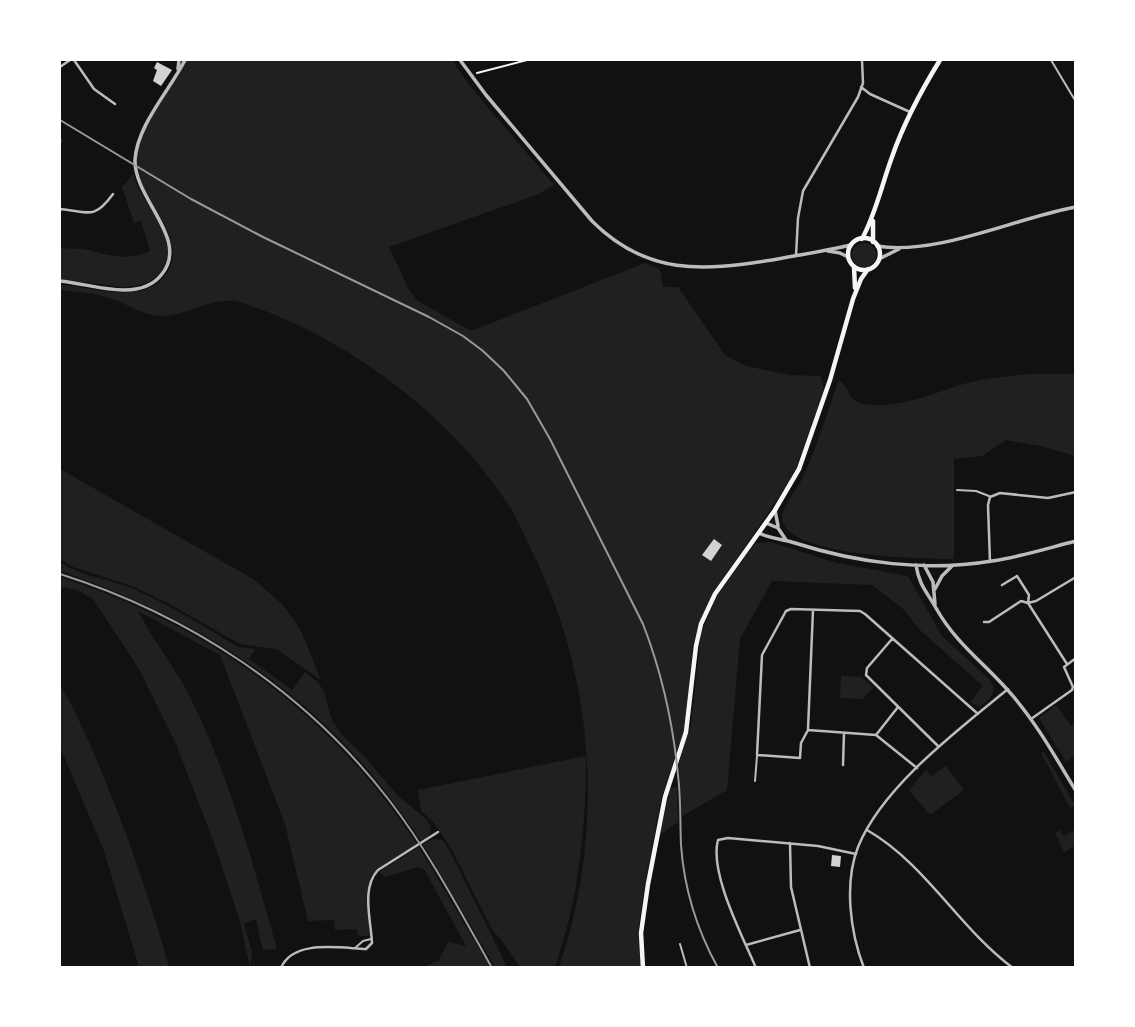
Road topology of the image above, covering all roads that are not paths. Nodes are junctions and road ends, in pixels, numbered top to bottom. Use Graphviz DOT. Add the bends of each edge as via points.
graph roads {
  1 [pos="72,60"];
  2 [pos="179,60"];
  3 [pos="185,60"];
  4 [pos="460,60"];
  5 [pos="862,60"];
  6 [pos="940,60"];
  7 [pos="1051,60"];
  8 [pos="60,67"];
  9 [pos="177,71"];
  10 [pos="862,87"];
  11 [pos="1076,102"];
  12 [pos="115,104"];
  13 [pos="910,112"];
  14 [pos="113,194"];
  15 [pos="1076,207"];
  16 [pos="60,209"];
  17 [pos="873,216"];
  18 [pos="862,239"];
  19 [pos="875,244"];
  20 [pos="851,245"];
  21 [pos="901,248"];
  22 [pos="823,251"];
  23 [pos="796,256"];
  24 [pos="848,257"];
  25 [pos="878,259"];
  26 [pos="854,267"];
  27 [pos="868,269"];
  28 [pos="60,281"];
  29 [pos="852,299"];
  30 [pos="957,490"];
  31 [pos="1076,492"];
  32 [pos="990,497"];
  33 [pos="775,510"];
  34 [pos="766,523"];
  35 [pos="778,528"];
  36 [pos="759,533"];
  37 [pos="786,540"];
  38 [pos="1076,541"];
  39 [pos="990,562"];
  40 [pos="916,565"];
  41 [pos="924,565"];
  42 [pos="953,565"];
  43 [pos="1076,577"];
  44 [pos="1002,585"];
  45 [pos="934,591"];
  46 [pos="1028,603"];
  47 [pos="935,606"];
  48 [pos="813,610"];
  49 [pos="984,622"];
  50 [pos="892,639"];
  51 [pos="1076,658"];
  52 [pos="1067,664"];
  53 [pos="1008,689"];
  54 [pos="898,706"];
  55 [pos="978,714"];
  56 [pos="1031,719"];
  57 [pos="808,730"];
  58 [pos="844,733"];
  59 [pos="876,735"];
  60 [pos="938,746"];
  61 [pos="757,755"];
  62 [pos="843,765"];
  63 [pos="917,768"];
  64 [pos="755,781"];
  65 [pos="1076,791"];
  66 [pos="867,830"];
  67 [pos="439,832"];
  68 [pos="790,843"];
  69 [pos="856,854"];
  70 [pos="800,930"];
  71 [pos="372,939"];
  72 [pos="680,944"];
  73 [pos="746,945"];
  74 [pos="355,948"];
  75 [pos="281,968"];
  76 [pos="643,968"];
  77 [pos="687,968"];
  78 [pos="756,968"];
  79 [pos="810,968"];
  80 [pos="864,968"];
  81 [pos="1013,968"];
  1 -- 8 [label="street"];
  1 -- 12 [label="street" via="94,89"];
  2 -- 9 [label="street"];
  3 -- 9 [label="street"];
  4 -- 23 [label="street" via="592,221 625,247 665,264 692,268"];
  5 -- 10 [label="street"];
  6 -- 13 [label="main road"];
  7 -- 11 [label="lane"];
  9 -- 28 [label="street" via="141,135 135,160 140,187 169,241 167,266 156,281 133,289"];
  10 -- 13 [label="street"];
  10 -- 23 [label="street" via="803,191"];
  13 -- 17 [label="main road"];
  14 -- 16 [label="street" via="94,213"];
  15 -- 21 [label="street"];
  17 -- 18 [label="main road"];
  17 -- 19 [label="main road"];
  18 -- 19 [label="main road"];
  18 -- 20 [label="main road"];
  19 -- 21 [label="street"];
  19 -- 25 [label="main road"];
  20 -- 22 [label="street"];
  20 -- 24 [label="main road"];
  21 -- 25 [label="street"];
  22 -- 23 [label="street"];
  22 -- 24 [label="street"];
  24 -- 26 [label="main road"];
  25 -- 27 [label="main road"];
  26 -- 27 [label="main road"];
  26 -- 29 [label="main road"];
  27 -- 29 [label="main road"];
  29 -- 33 [label="main road" via="809,444"];
  30 -- 32 [label="lane"];
  31 -- 32 [label="street" via="1048,498 1000,493"];
  32 -- 39 [label="street"];
  33 -- 34 [label="main road"];
  33 -- 35 [label="street"];
  34 -- 35 [label="street"];
  34 -- 36 [label="main road"];
  35 -- 37 [label="street"];
  36 -- 37 [label="street"];
  36 -- 76 [label="main road" via="716,594 698,634 689,718 665,797 643,912"];
  37 -- 40 [label="street" via="836,555"];
  38 -- 39 [label="street"];
  39 -- 42 [label="street"];
  40 -- 41 [label="street"];
  40 -- 47 [label="street" via="921,585"];
  41 -- 42 [label="street"];
  41 -- 45 [label="street"];
  42 -- 45 [label="street"];
  43 -- 46 [label="street"];
  44 -- 46 [label="street" via="1017,576 1029,595"];
  45 -- 47 [label="street"];
  46 -- 49 [label="street" via="1021,601"];
  46 -- 52 [label="street"];
  47 -- 53 [label="street" via="951,633"];
  48 -- 50 [label="street" via="860,611"];
  48 -- 57 [label="street"];
  48 -- 61 [label="street" via="788,610 764,649"];
  50 -- 54 [label="street" via="865,673"];
  50 -- 55 [label="street"];
  51 -- 52 [label="street"];
  52 -- 56 [label="street" via="1064,671 1072,690"];
  53 -- 55 [label="street"];
  53 -- 56 [label="street"];
  54 -- 59 [label="street"];
  54 -- 60 [label="street"];
  55 -- 60 [label="street"];
  56 -- 65 [label="street"];
  57 -- 58 [label="street"];
  57 -- 61 [label="street" via="800,758"];
  58 -- 59 [label="street"];
  58 -- 62 [label="street"];
  59 -- 63 [label="street"];
  60 -- 63 [label="street"];
  61 -- 64 [label="lane"];
  63 -- 66 [label="street"];
  66 -- 69 [label="street"];
  66 -- 81 [label="street" via="908,859 980,940"];
  67 -- 71 [label="street" via="372,878"];
  68 -- 69 [label="street"];
  68 -- 70 [label="street" via="791,887"];
  68 -- 73 [label="street" via="728,838 717,842 725,894"];
  69 -- 80 [label="street" via="852,915"];
  70 -- 73 [label="street"];
  70 -- 79 [label="street"];
  71 -- 74 [label="lane"];
  71 -- 74 [label="street" via="368,948"];
  72 -- 77 [label="lane"];
  73 -- 78 [label="street"];
  74 -- 75 [label="street" via="297,951"];
}
